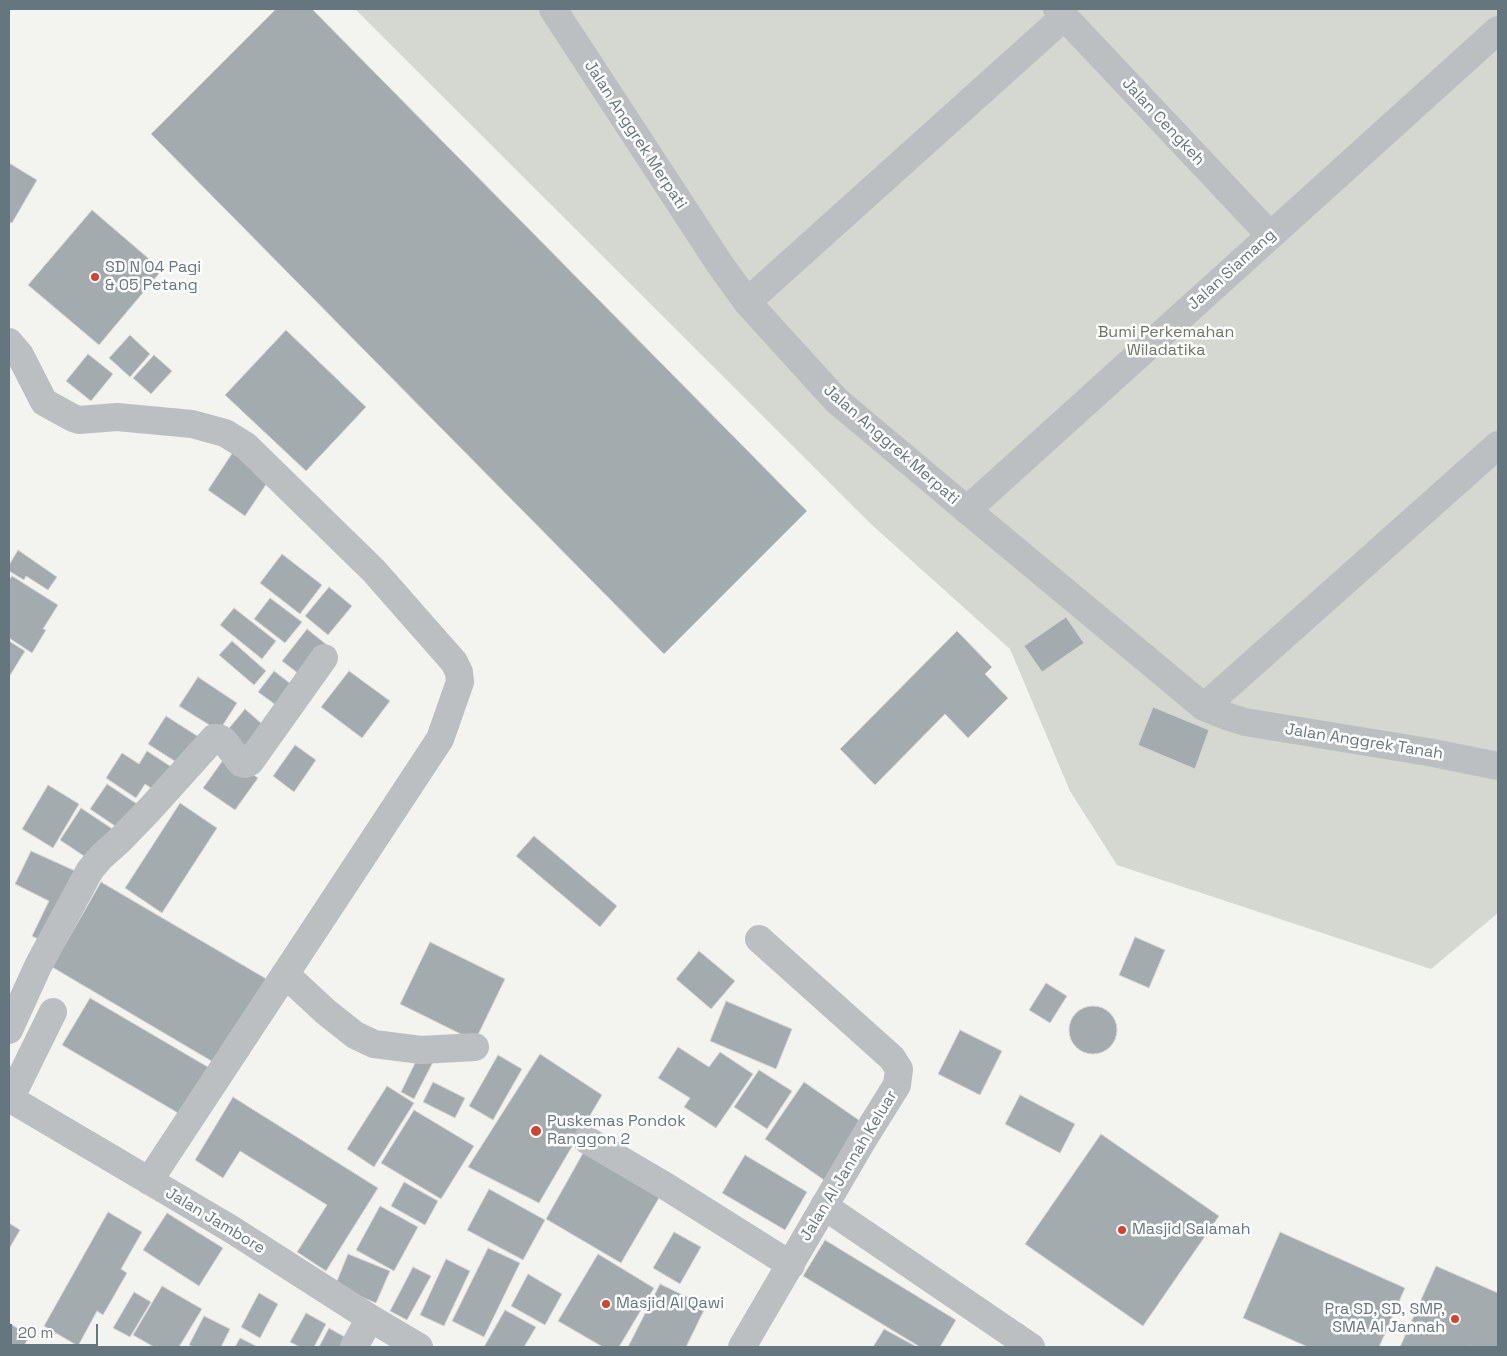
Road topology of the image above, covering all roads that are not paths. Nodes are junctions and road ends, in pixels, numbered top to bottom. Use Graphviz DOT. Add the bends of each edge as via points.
graph roads {
  1 [pos="553,9"];
  2 [pos="1060,13"];
  3 [pos="1498,30"];
  4 [pos="1270,235"];
  5 [pos="747,302"];
  6 [pos="9,342"];
  7 [pos="1498,445"];
  8 [pos="966,510"];
  9 [pos="324,658"];
  10 [pos="1204,707"];
  11 [pos="1229,718"];
  12 [pos="1498,766"];
  13 [pos="760,939"];
  14 [pos="285,974"];
  15 [pos="53,1012"];
  16 [pos="9,1030"];
  17 [pos="475,1047"];
  18 [pos="9,1098"];
  19 [pos="587,1140"];
  20 [pos="149,1181"];
  21 [pos="824,1206"];
  22 [pos="791,1265"];
  23 [pos="370,1318"];
  24 [pos="354,1347"];
  25 [pos="419,1347"];
  26 [pos="742,1347"];
  27 [pos="1031,1347"];
  1 -- 5 [label="street, Jalan Anggrek Merpati"];
  2 -- 4 [label="street, Jalan Cengkeh"];
  2 -- 5 [label="street"];
  3 -- 4 [label="street, Jalan Siamang"];
  4 -- 8 [label="street, Jalan Siamang"];
  5 -- 8 [label="street, Jalan Anggrek Merpati" via="836,400"];
  6 -- 14 [label="street" via="20,355 44,402 73,418 117,417 192,424 225,433 246,446 374,571 454,662 459,672 460,682 440,739"];
  7 -- 10 [label="street"];
  8 -- 10 [label="street, Jalan Anggrek Merpati"];
  9 -- 16 [label="street" via="250,762 241,762 224,741 214,738 101,857 90,870 38,966"];
  10 -- 11 [label="street, Jalan Anggrek Merpati"];
  11 -- 12 [label="street, Jalan Anggrek Tanah"];
  13 -- 21 [label="street, Jalan Al Jannah Keluar" via="892,1058 899,1069 898,1085"];
  14 -- 17 [label="street" via="355,1035 374,1044 421,1050"];
  14 -- 20 [label="street"];
  15 -- 18 [label="street"];
  18 -- 20 [label="street, Jalan Jambore"];
  19 -- 22 [label="street"];
  20 -- 23 [label="street, Jalan Jambore"];
  21 -- 22 [label="street, Jalan Al Jannah Keluar"];
  21 -- 27 [label="street"];
  22 -- 26 [label="street, Jalan Al Jannah Keluar"];
  23 -- 24 [label="street"];
  23 -- 25 [label="street, Jalan Jambore"];
}
